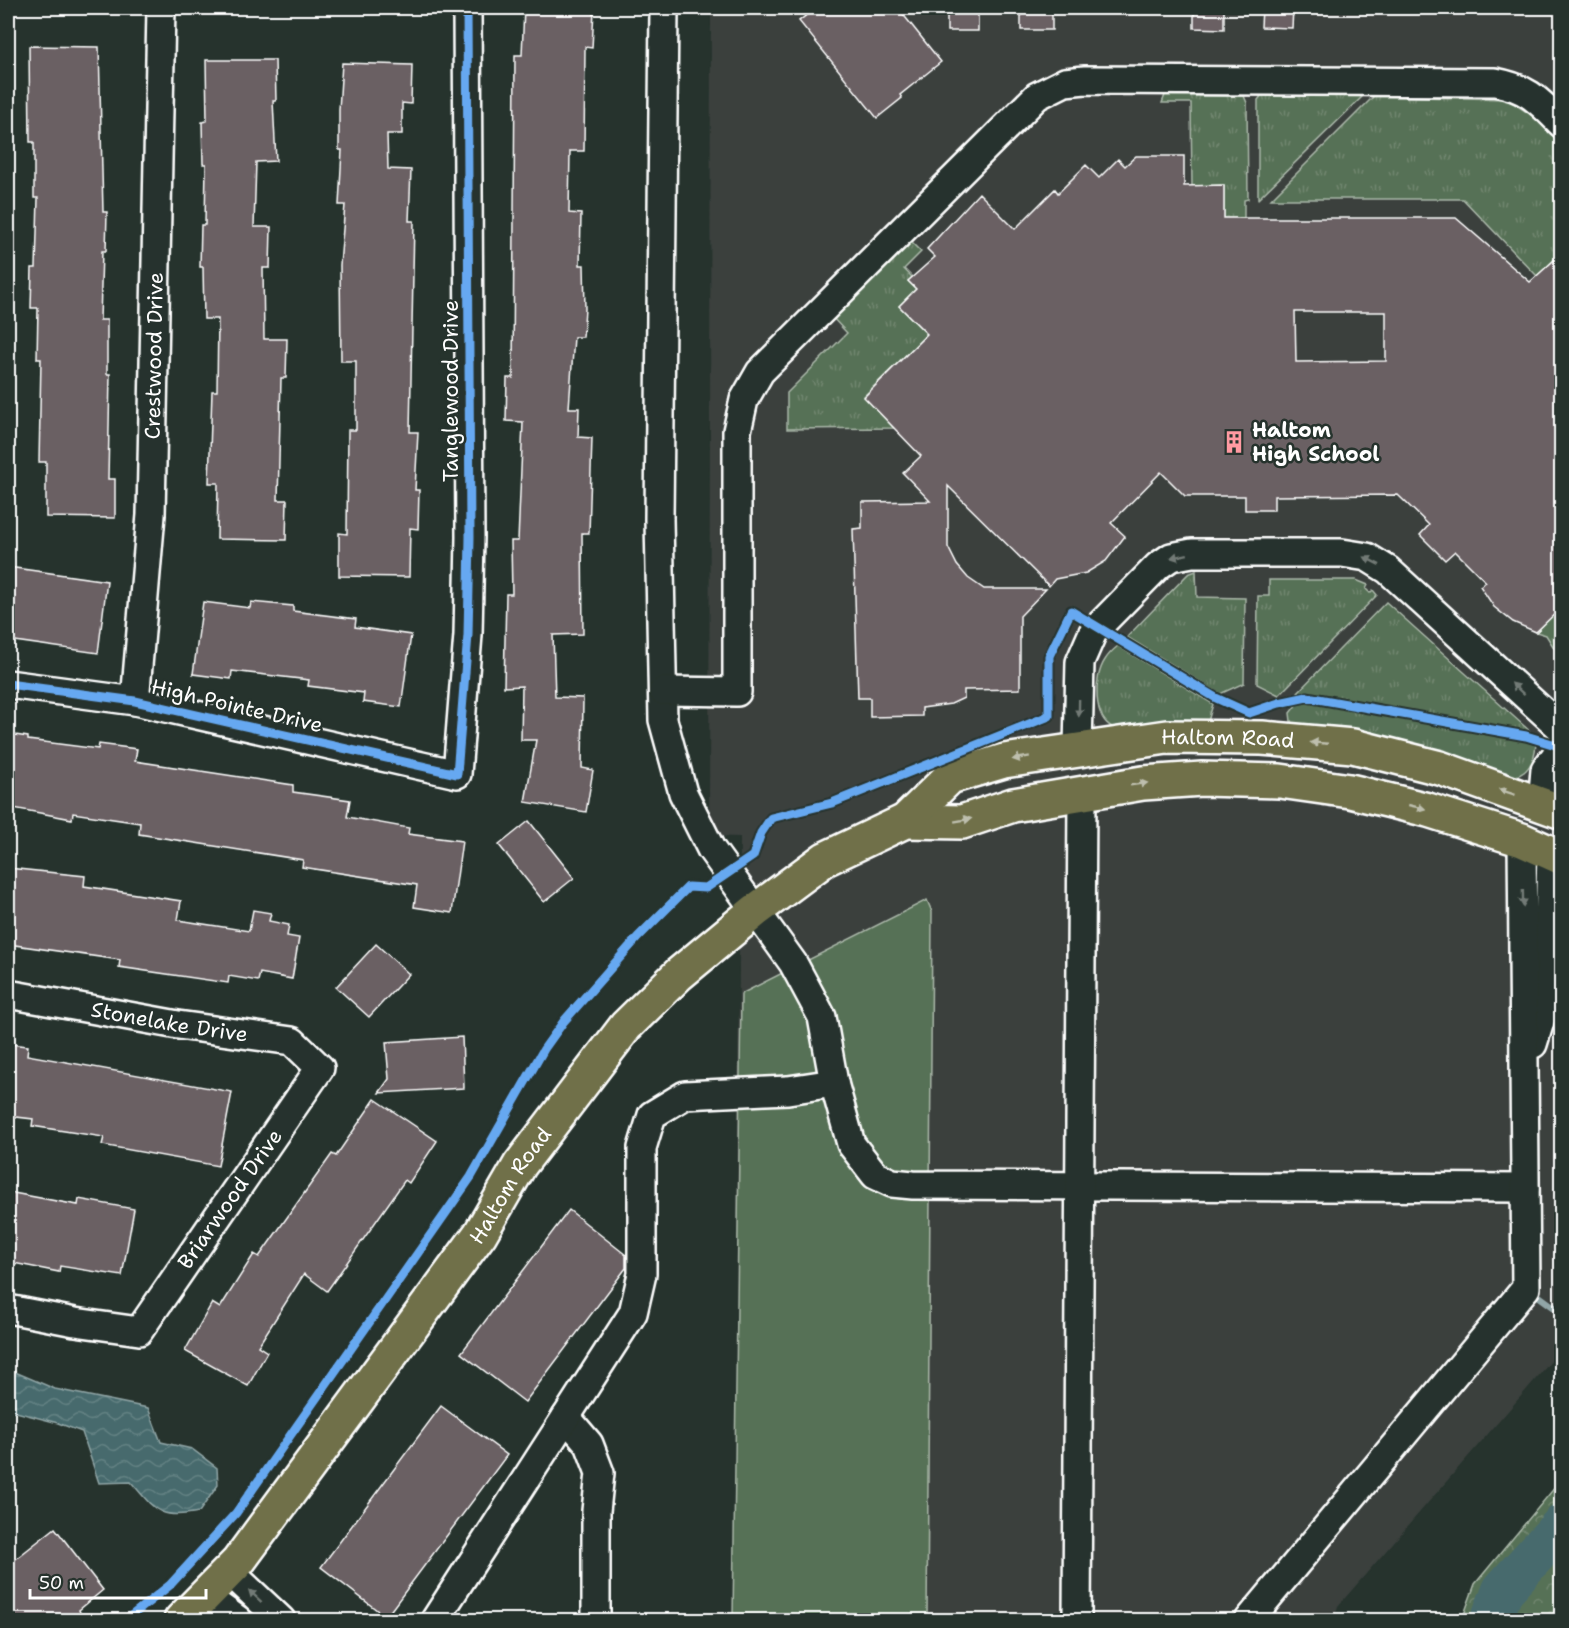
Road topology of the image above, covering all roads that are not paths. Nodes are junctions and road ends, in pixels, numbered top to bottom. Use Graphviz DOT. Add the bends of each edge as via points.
graph roads {
  1 [pos="161,8"];
  2 [pos="467,8"];
  3 [pos="664,8"];
  4 [pos="1562,124"];
  5 [pos="8,684"];
  6 [pos="663,692"];
  7 [pos="135,701"];
  8 [pos="1562,729"];
  9 [pos="1562,747"];
  10 [pos="1078,748"];
  11 [pos="457,774"];
  12 [pos="1082,794"];
  13 [pos="1552,808"];
  14 [pos="905,821"];
  15 [pos="1522,840"];
  16 [pos="1556,856"];
  17 [pos="755,911"];
  18 [pos="8,994"];
  19 [pos="320,1068"];
  20 [pos="1525,1071"];
  21 [pos="834,1083"];
  22 [pos="1080,1187"];
  23 [pos="1525,1188"];
  24 [pos="8,1309"];
  25 [pos="566,1417"];
  26 [pos="228,1571"];
  27 [pos="205,1596"];
  28 [pos="181,1620"];
  29 [pos="238,1620"];
  30 [pos="281,1620"];
  31 [pos="435,1620"];
  32 [pos="596,1620"];
  33 [pos="1077,1620"];
  34 [pos="1249,1620"];
  1 -- 7 [label="street, Crestwood Drive" via="151,515"];
  2 -- 11 [label="street, Tanglewood Drive" via="470,537 468,635"];
  3 -- 6 [label="street" via="659,519"];
  4 -- 6 [label="street" via="1535,97 1517,86 1495,82 1085,80 1065,82 1037,96 760,372 744,400 737,431 737,692"];
  5 -- 7 [label="street, High Pointe Drive"];
  6 -- 17 [label="street" via="663,720 683,793 711,849"];
  7 -- 11 [label="street, High Pointe Drive"];
  8 -- 10 [label="street, one-way" via="1388,570 1367,557 1342,553 1192,553 1171,557 1158,566 1093,632 1080,662"];
  9 -- 13 [label="street" via="1545,770"];
  10 -- 12 [label="main road"];
  13 -- 10 [label="main road, Haltom Road, one-way" via="1440,768 1353,746 1262,738 1167,737"];
  10 -- 14 [label="main road, Haltom Road, one-way" via="1004,761 950,777"];
  14 -- 12 [label="main road, Haltom Road, one-way" via="962,822 1013,805"];
  12 -- 15 [label="main road, Haltom Road, one-way" via="1143,783 1202,779 1280,781 1350,791 1428,810"];
  12 -- 22 [label="street"];
  13 -- 15 [label="main road"];
  13 -- 16 [label="main road"];
  14 -- 17 [label="main road, Haltom Road" via="825,859"];
  15 -- 16 [label="main road, Haltom Road"];
  15 -- 20 [label="street, one-way"];
  16 -- 20 [label="street" via="1547,999"];
  17 -- 21 [label="street" via="793,963 822,1017"];
  17 -- 26 [label="main road, Haltom Road" via="626,1026 520,1166 480,1234"];
  18 -- 19 [label="street, Stonelake Drive" via="292,1041"];
  19 -- 24 [label="street, Briarwood Drive" via="139,1331"];
  20 -- 23 [label="street"];
  21 -- 22 [label="street" via="851,1144 875,1175 892,1182 961,1187"];
  21 -- 25 [label="street" via="788,1090 685,1095 652,1115 642,1148 642,1274 633,1313"];
  22 -- 23 [label="street"];
  22 -- 33 [label="street"];
  23 -- 34 [label="street" via="1526,1288"];
  25 -- 31 [label="street"];
  25 -- 32 [label="street" via="589,1444 600,1473"];
  26 -- 27 [label="main road, Haltom Road"];
  30 -- 26 [label="street, one-way"];
  27 -- 28 [label="main road, Haltom Road"];
  27 -- 29 [label="street"];
}
